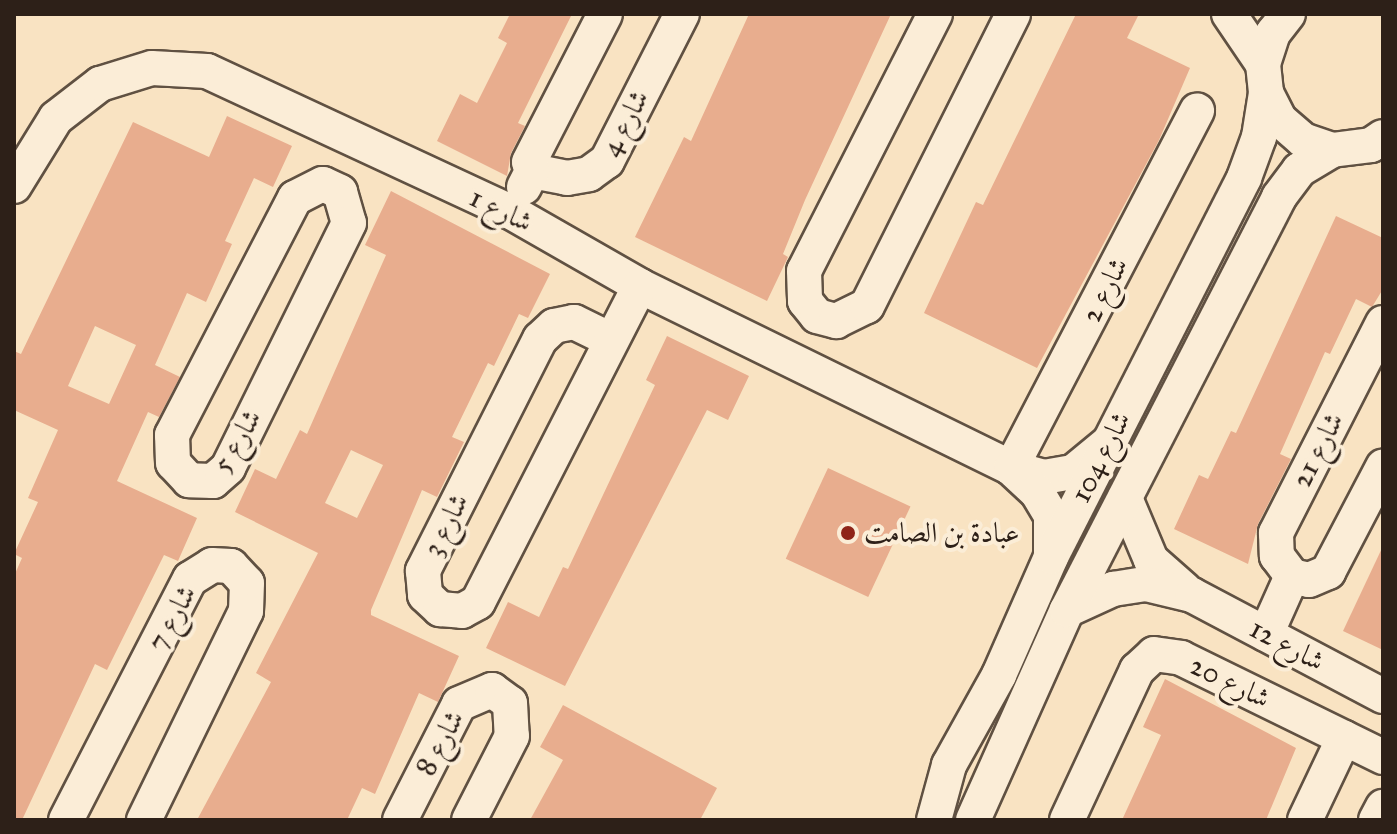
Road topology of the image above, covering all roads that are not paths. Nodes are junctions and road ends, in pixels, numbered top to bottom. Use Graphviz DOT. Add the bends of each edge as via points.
graph roads {
  1 [pos="605,14"];
  2 [pos="682,14"];
  3 [pos="935,14"];
  4 [pos="1013,14"];
  5 [pos="1229,14"];
  6 [pos="1288,14"];
  7 [pos="1265,78"];
  8 [pos="1197,111"];
  9 [pos="1383,137"];
  10 [pos="353,141"];
  11 [pos="1332,150"];
  12 [pos="532,171"];
  13 [pos="332,184"];
  14 [pos="14,186"];
  15 [pos="511,212"];
  16 [pos="640,286"];
  17 [pos="817,316"];
  18 [pos="1383,323"];
  19 [pos="609,339"];
  20 [pos="794,360"];
  21 [pos="1107,444"];
  22 [pos="1383,467"];
  23 [pos="1011,468"];
  24 [pos="1125,498"];
  25 [pos="1051,557"];
  26 [pos="1292,576"];
  27 [pos="1192,595"];
  28 [pos="1067,610"];
  29 [pos="1266,634"];
  30 [pos="1383,696"];
  31 [pos="1344,738"];
  32 [pos="1383,757"];
  33 [pos="1383,807"];
  34 [pos="66,820"];
  35 [pos="144,820"];
  36 [pos="400,820"];
  37 [pos="469,820"];
  38 [pos="934,820"];
  39 [pos="973,820"];
  40 [pos="1067,820"];
  41 [pos="1305,820"];
  42 [pos="1376,820"];
  1 -- 12 [label="street" via="529,162"];
  2 -- 12 [label="street, شارع 4" via="607,161 589,174 567,178"];
  3 -- 17 [label="street" via="804,271 805,301"];
  4 -- 17 [label="street" via="867,306 836,321"];
  5 -- 7 [label="street"];
  6 -- 7 [label="street, شارع 104" via="1273,33"];
  7 -- 11 [label="street" via="1292,130"];
  7 -- 21 [label="street, شارع 104" via="1259,137 1244,178"];
  8 -- 23 [label="street, شارع 2"];
  9 -- 11 [label="street" via="1371,145"];
  10 -- 13 [label="street"];
  10 -- 14 [label="street, شارع 1" via="234,79 194,69 152,68 100,84 77,99 40,140"];
  10 -- 15 [label="street, شارع 1"];
  11 -- 24 [label="street, شارع 104" via="1299,170 1279,197"];
  12 -- 15 [label="street"];
  13 -- 13 [label="street, شارع 5" via="302,190 295,198 172,435 173,463 189,480 213,481 228,468 349,223 346,202"];
  15 -- 16 [label="street, شارع 1"];
  16 -- 19 [label="street, شارع 3"];
  16 -- 20 [label="street, شارع 1"];
  17 -- 20 [label="street"];
  18 -- 26 [label="street, شارع 21" via="1276,533 1277,556"];
  19 -- 19 [label="street, شارع 3" via="574,322 554,326 540,339 423,571 425,595 440,609 462,611 478,602"];
  20 -- 23 [label="street, شارع 1"];
  21 -- 23 [label="street, شارع 1" via="1073,472 1044,477"];
  21 -- 25 [label="street, شارع 104"];
  22 -- 26 [label="street" via="1328,572 1309,580"];
  23 -- 25 [label="street, شارع 1" via="1037,492 1051,515"];
  24 -- 27 [label="street, شارع 12" via="1151,560"];
  24 -- 28 [label="street, شارع 104"];
  25 -- 38 [label="street, شارع 104" via="999,675 949,765"];
  26 -- 29 [label="street"];
  27 -- 28 [label="street, شارع 12" via="1146,584 1113,589"];
  27 -- 29 [label="street, شارع 12"];
  28 -- 39 [label="street, شارع 104"];
  29 -- 30 [label="street, شارع 12"];
  31 -- 32 [label="street, شارع 20"];
  31 -- 40 [label="street, شارع 20" via="1181,658 1154,654 1137,670"];
  31 -- 41 [label="street"];
  33 -- 42 [label="street"];
  34 -- 35 [label="street, شارع 7" via="190,579 212,565 231,566 247,583 246,611"];
  36 -- 37 [label="street, شارع 8" via="459,704 492,690 510,703 512,736"];
}
